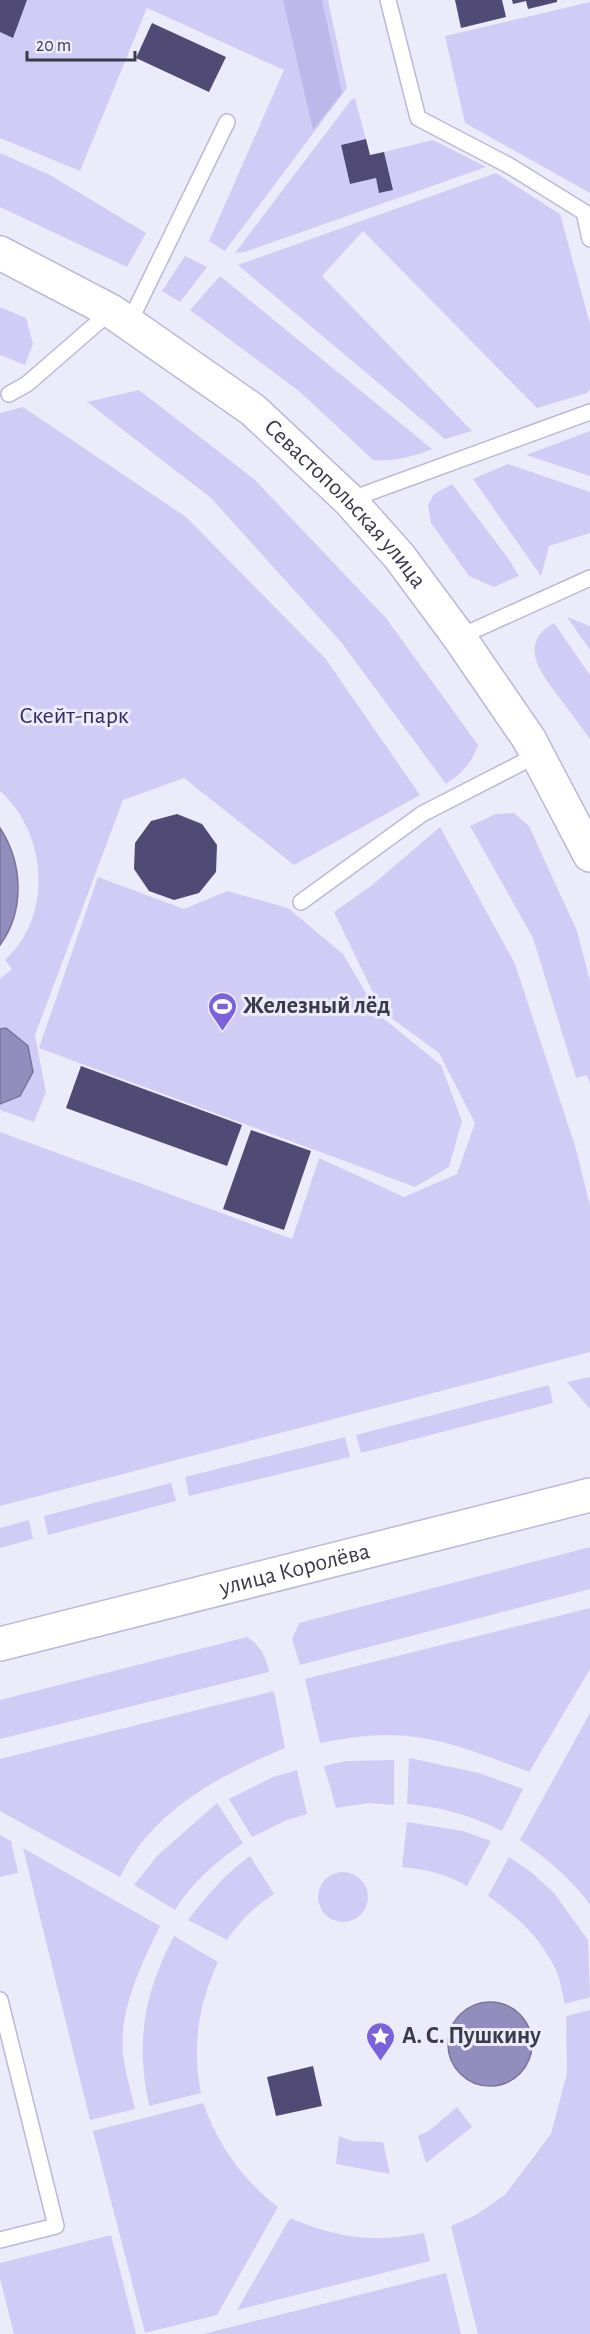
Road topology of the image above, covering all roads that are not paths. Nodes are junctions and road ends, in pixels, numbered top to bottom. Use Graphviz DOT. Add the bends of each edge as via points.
graph roads {
  1 [pos="388,0"];
  2 [pos="227,122"];
  3 [pos="587,212"];
  4 [pos="590,239"];
  5 [pos="0,254"];
  6 [pos="120,317"];
  7 [pos="9,394"];
  8 [pos="590,412"];
  9 [pos="349,500"];
  10 [pos="590,578"];
  11 [pos="459,637"];
  12 [pos="537,755"];
  13 [pos="590,855"];
  14 [pos="301,902"];
  15 [pos="590,1495"];
  16 [pos="0,1644"];
  17 [pos="0,2000"];
  18 [pos="0,2240"];
  1 -- 3 [label="lane" via="418,118"];
  2 -- 6 [label="lane"];
  3 -- 4 [label="lane"];
  5 -- 6 [label="main road, Севастопольская улица"];
  6 -- 7 [label="lane"];
  6 -- 9 [label="main road, Севастопольская улица" via="253,410"];
  8 -- 9 [label="lane"];
  9 -- 11 [label="main road, Севастопольская улица" via="399,556"];
  10 -- 11 [label="lane"];
  11 -- 12 [label="main road, Севастопольская улица"];
  12 -- 13 [label="main road, Севастопольская улица"];
  12 -- 14 [label="lane" via="422,814"];
  15 -- 16 [label="main road, улица Королёва"];
  17 -- 18 [label="lane" via="56,2226"];
}
